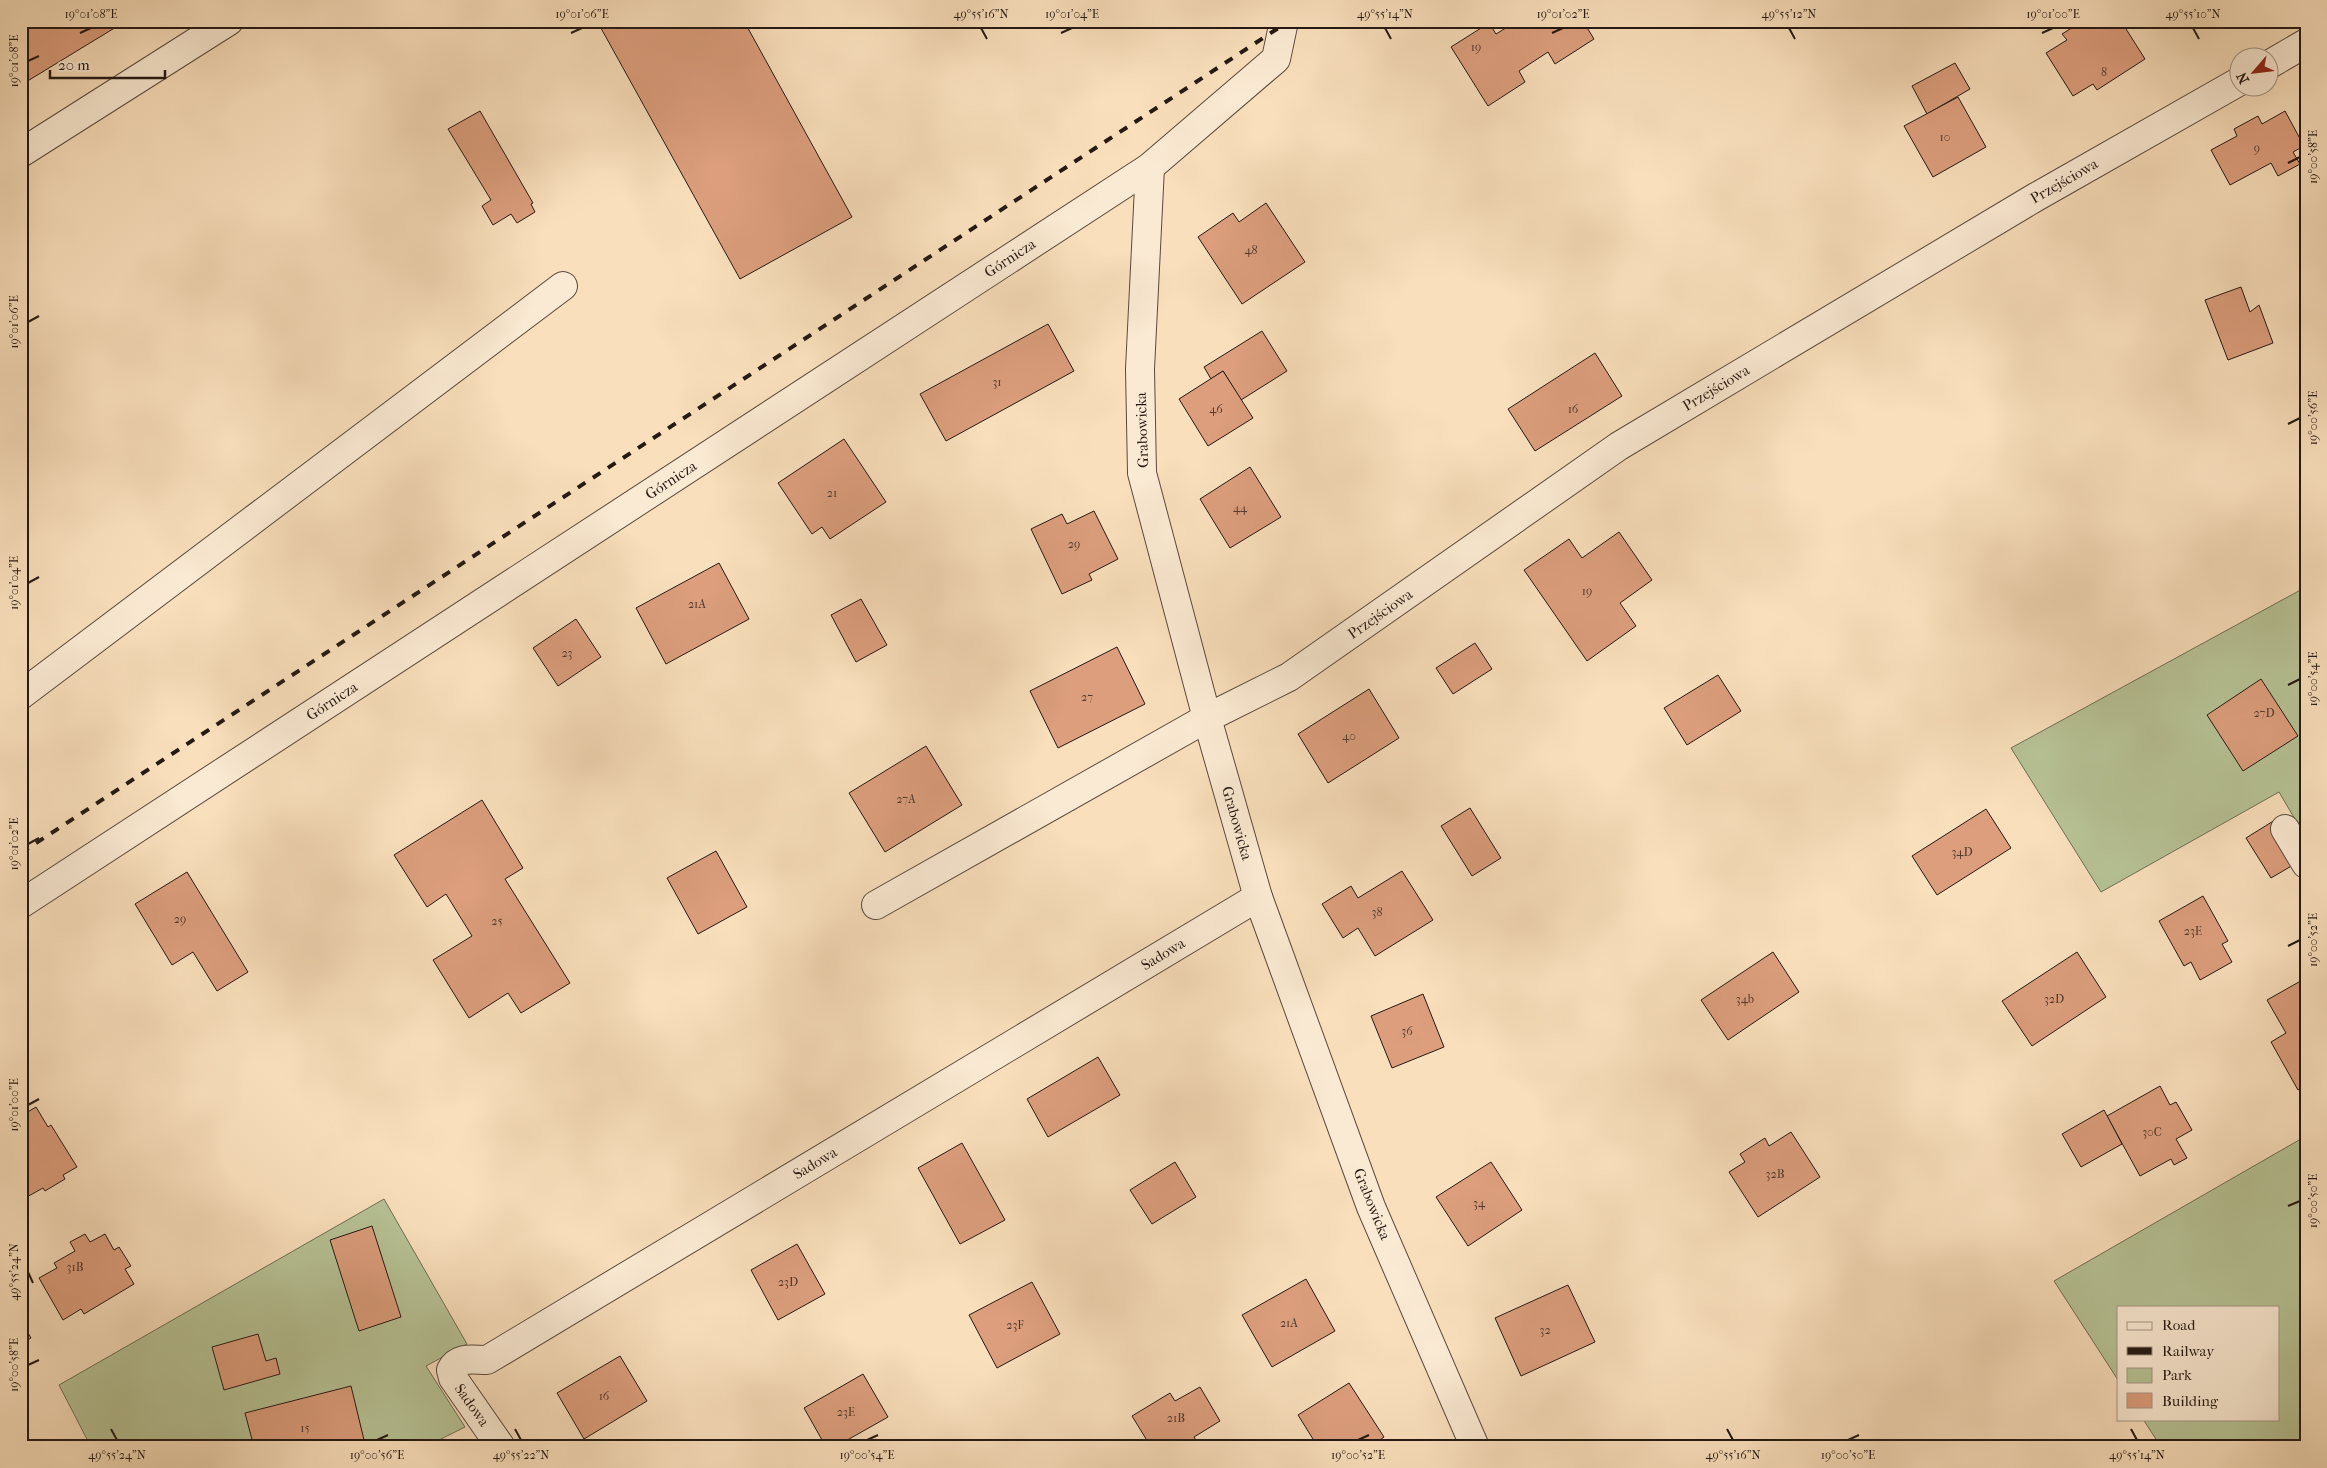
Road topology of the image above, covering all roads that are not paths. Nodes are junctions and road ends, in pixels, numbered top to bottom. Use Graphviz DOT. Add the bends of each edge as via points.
graph roads {
  1 [pos="229,21"];
  2 [pos="1284,21"];
  3 [pos="2306,43"];
  4 [pos="2280,58"];
  5 [pos="2230,87"];
  6 [pos="21,153"];
  7 [pos="1150,167"];
  8 [pos="563,286"];
  9 [pos="21,696"];
  10 [pos="1208,718"];
  11 [pos="2285,829"];
  12 [pos="2306,864"];
  13 [pos="1258,897"];
  14 [pos="21,904"];
  15 [pos="876,905"];
  16 [pos="1465,1442"];
  17 [pos="502,1447"];
  1 -- 6 [label="street"];
  2 -- 7 [label="street, Górnicza" via="1276,59"];
  3 -- 4 [label="street"];
  5 -- 10 [label="street, Przejściowa" via="2036,197 1619,446 1289,677"];
  7 -- 10 [label="street, Grabowicka" via="1140,369 1142,473"];
  7 -- 14 [label="street, Górnicza"];
  8 -- 9 [label="street"];
  10 -- 13 [label="street, Grabowicka"];
  10 -- 15 [label="street, Przejściowa"];
  11 -- 12 [label="street"];
  13 -- 16 [label="street, Grabowicka" via="1371,1207"];
  13 -- 17 [label="street, Sadowa" via="486,1360 463,1359 454,1364 450,1370 453,1378"];
}
